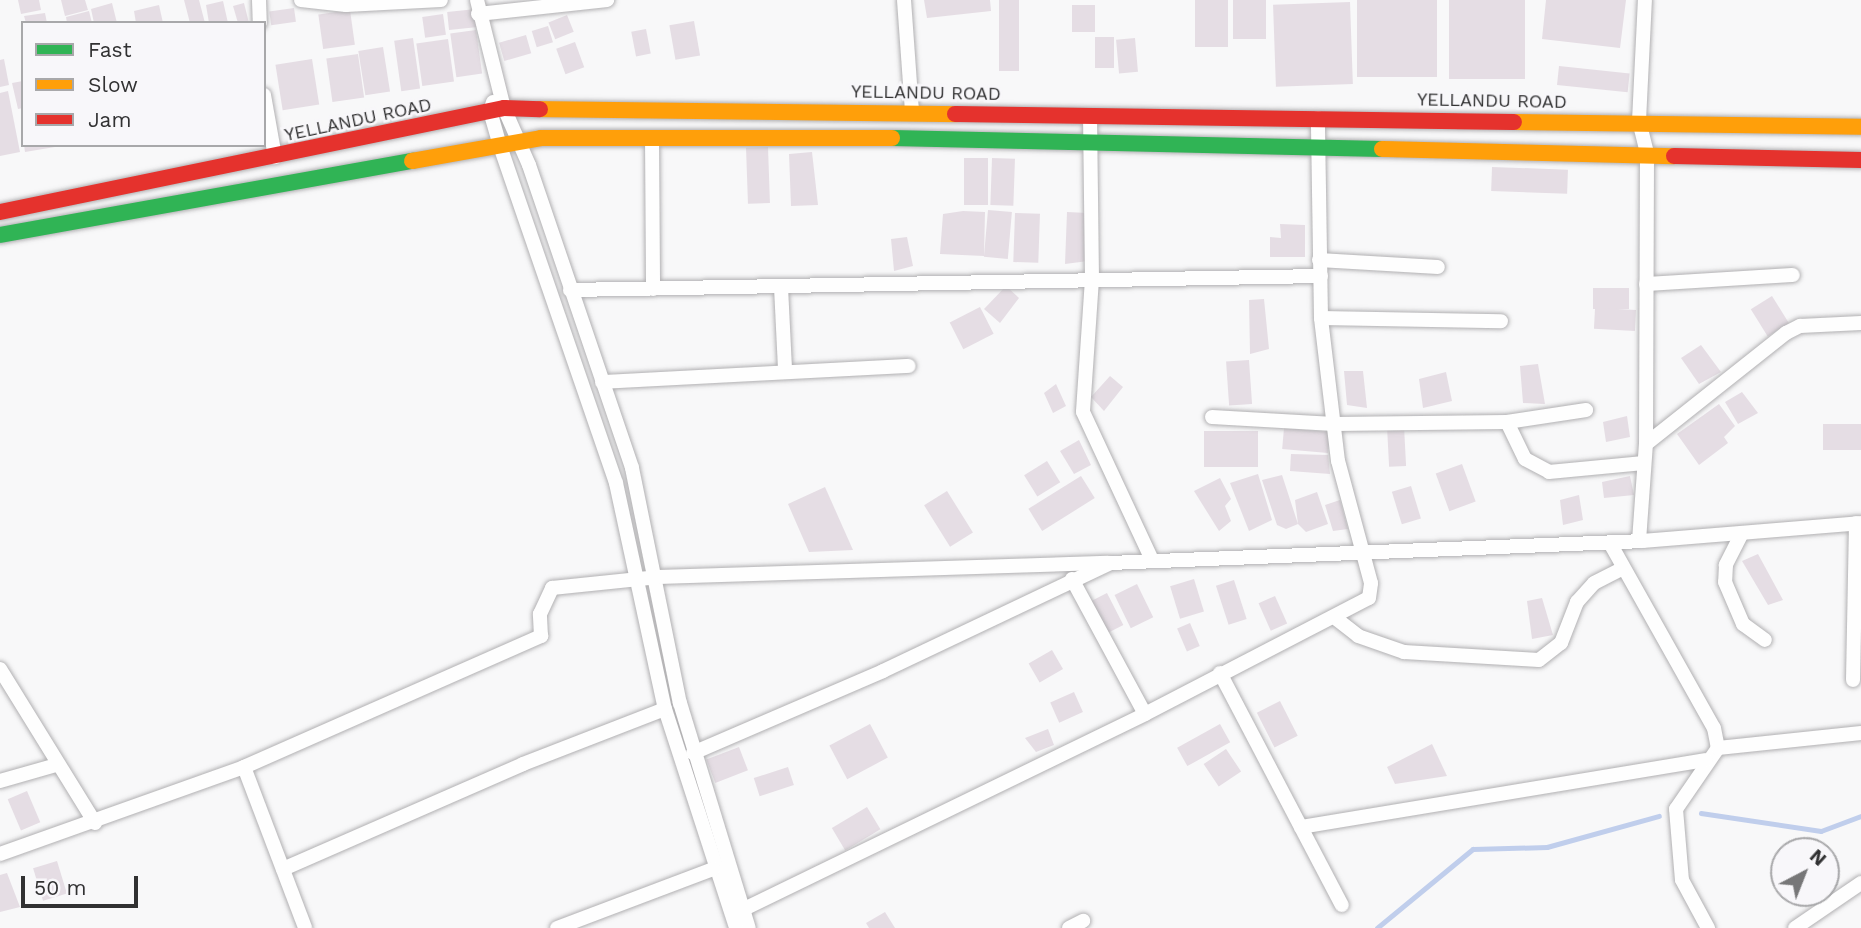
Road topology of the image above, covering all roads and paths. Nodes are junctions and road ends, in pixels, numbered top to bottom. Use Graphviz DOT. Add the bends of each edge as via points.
graph roads {
  1 [pos="259,0"];
  2 [pos="301,0"];
  3 [pos="441,0"];
  4 [pos="607,0"];
  5 [pos="904,0"];
  6 [pos="1645,0"];
  7 [pos="478,7"];
  8 [pos="260,21"];
  9 [pos="266,106"];
  10 [pos="497,110"];
  11 [pos="912,112"];
  12 [pos="1090,115"];
  13 [pos="1318,118"];
  14 [pos="1639,121"];
  15 [pos="1861,127"];
  16 [pos="652,137"];
  17 [pos="520,142"];
  18 [pos="1089,145"];
  19 [pos="500,146"];
  20 [pos="1317,149"];
  21 [pos="1647,153"];
  22 [pos="275,157"];
  23 [pos="1861,160"];
  24 [pos="0,212"];
  25 [pos="0,235"];
  26 [pos="1319,260"];
  27 [pos="1438,267"];
  28 [pos="1793,275"];
  29 [pos="1321,276"];
  30 [pos="1092,279"];
  31 [pos="1646,284"];
  32 [pos="781,287"];
  33 [pos="653,289"];
  34 [pos="570,290"];
  35 [pos="1321,318"];
  36 [pos="1501,321"];
  37 [pos="1861,323"];
  38 [pos="909,366"];
  39 [pos="785,370"];
  40 [pos="602,382"];
  41 [pos="1586,410"];
  42 [pos="1212,417"];
  43 [pos="1507,422"];
  44 [pos="1334,424"];
  45 [pos="1646,444"];
  46 [pos="1644,463"];
  47 [pos="1858,523"];
  48 [pos="1742,533"];
  49 [pos="1639,541"];
  50 [pos="1610,543"];
  51 [pos="1361,550"];
  52 [pos="1151,558"];
  53 [pos="1110,563"];
  54 [pos="1621,569"];
  55 [pos="658,578"];
  56 [pos="639,579"];
  57 [pos="1072,579"];
  58 [pos="1334,617"];
  59 [pos="1765,639"];
  60 [pos="0,669"];
  61 [pos="1220,673"];
  62 [pos="1853,680"];
  63 [pos="665,709"];
  64 [pos="1145,714"];
  65 [pos="1861,733"];
  66 [pos="1718,748"];
  67 [pos="693,753"];
  68 [pos="1704,760"];
  69 [pos="56,765"];
  70 [pos="244,767"];
  71 [pos="0,781"];
  72 [pos="95,823"];
  73 [pos="1301,827"];
  74 [pos="0,854"];
  75 [pos="283,869"];
  76 [pos="713,869"];
  77 [pos="1861,883"];
  78 [pos="1342,905"];
  79 [pos="742,910"];
  80 [pos="1083,921"];
  81 [pos="305,928"];
  82 [pos="557,928"];
  83 [pos="736,928"];
  84 [pos="749,928"];
  85 [pos="1069,928"];
  86 [pos="1708,928"];
  87 [pos="1794,928"];
  1 -- 8 [label="street"];
  2 -- 3 [label="street" via="346,5"];
  4 -- 7 [label="street"];
  5 -- 11 [label="street"];
  6 -- 14 [label="street"];
  7 -- 10 [label="street" via="498,87"];
  9 -- 22 [label="street"];
  10 -- 11 [label="main road, YELLANDU ROAD"];
  10 -- 17 [label="street"];
  10 -- 19 [label="street"];
  10 -- 22 [label="main road, YELLANDU ROAD"];
  11 -- 12 [label="main road, YELLANDU ROAD"];
  12 -- 13 [label="main road, YELLANDU ROAD"];
  12 -- 18 [label="street"];
  13 -- 14 [label="main road, YELLANDU ROAD"];
  13 -- 20 [label="street"];
  14 -- 15 [label="main road, YELLANDU ROAD"];
  14 -- 21 [label="street"];
  16 -- 17 [label="main road"];
  16 -- 18 [label="main road"];
  16 -- 33 [label="street"];
  17 -- 19 [label="main road"];
  17 -- 34 [label="street"];
  18 -- 20 [label="main road"];
  18 -- 30 [label="street"];
  19 -- 25 [label="main road"];
  19 -- 56 [label="street" via="616,483"];
  20 -- 21 [label="main road"];
  20 -- 26 [label="street"];
  21 -- 23 [label="main road"];
  21 -- 31 [label="street"];
  22 -- 24 [label="main road, YELLANDU ROAD"];
  26 -- 27 [label="street"];
  26 -- 29 [label="street"];
  28 -- 31 [label="street"];
  29 -- 30 [label="street"];
  29 -- 35 [label="street"];
  30 -- 32 [label="street"];
  30 -- 52 [label="street" via="1083,412"];
  31 -- 45 [label="street"];
  32 -- 33 [label="street"];
  32 -- 39 [label="street"];
  33 -- 34 [label="street"];
  34 -- 40 [label="street"];
  35 -- 36 [label="street"];
  35 -- 44 [label="street"];
  37 -- 45 [label="street" via="1800,326 1786,333"];
  38 -- 39 [label="street"];
  39 -- 40 [label="street"];
  40 -- 55 [label="street" via="632,468"];
  41 -- 43 [label="street"];
  42 -- 44 [label="street"];
  43 -- 44 [label="street"];
  43 -- 46 [label="street" via="1525,459 1549,472"];
  44 -- 51 [label="street"];
  45 -- 46 [label="street"];
  46 -- 49 [label="street"];
  47 -- 48 [label="street"];
  47 -- 62 [label="street"];
  48 -- 49 [label="street"];
  48 -- 59 [label="street" via="1724,573 1725,582 1743,624"];
  49 -- 50 [label="street"];
  50 -- 51 [label="street"];
  50 -- 54 [label="street"];
  51 -- 52 [label="street"];
  51 -- 58 [label="street" via="1371,583 1369,598"];
  52 -- 53 [label="street"];
  53 -- 55 [label="street" via="1025,561"];
  53 -- 57 [label="street"];
  54 -- 58 [label="street" via="1594,583 1577,602 1561,643 1538,660 1404,652 1358,636"];
  54 -- 66 [label="street" via="1714,728"];
  55 -- 56 [label="street"];
  55 -- 67 [label="street"];
  56 -- 63 [label="street"];
  56 -- 70 [label="street" via="552,587 540,614 541,636"];
  57 -- 64 [label="street"];
  57 -- 67 [label="street" via="883,671"];
  58 -- 61 [label="street"];
  60 -- 69 [label="street"];
  61 -- 64 [label="street"];
  61 -- 73 [label="street"];
  63 -- 75 [label="street" via="523,764"];
  63 -- 76 [label="street"];
  64 -- 79 [label="street"];
  65 -- 66 [label="street"];
  66 -- 68 [label="street"];
  67 -- 79 [label="street"];
  68 -- 73 [label="street"];
  68 -- 86 [label="street" via="1676,809 1682,880"];
  69 -- 71 [label="street"];
  69 -- 72 [label="street"];
  70 -- 72 [label="street"];
  70 -- 75 [label="street"];
  72 -- 74 [label="street"];
  73 -- 78 [label="street"];
  75 -- 81 [label="street"];
  76 -- 82 [label="street"];
  76 -- 83 [label="street"];
  77 -- 87 [label="street"];
  79 -- 84 [label="street"];
  80 -- 85 [label="street"];
}
